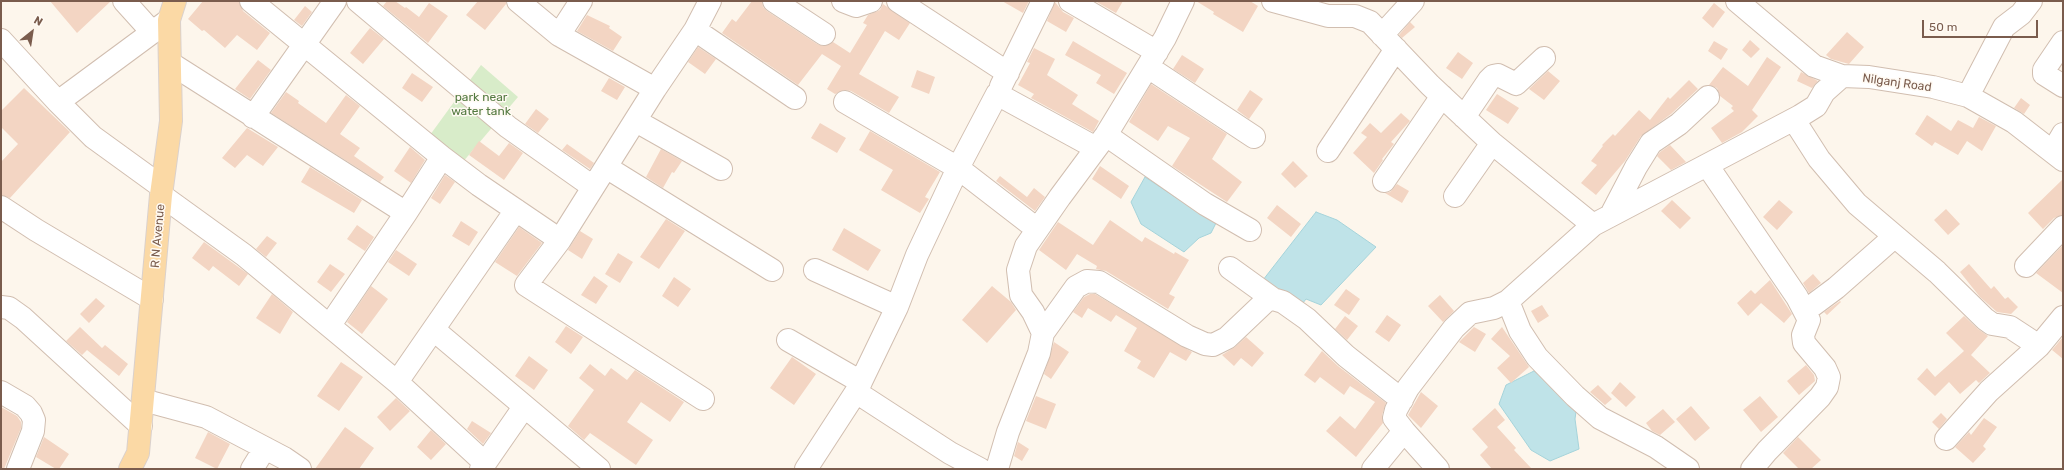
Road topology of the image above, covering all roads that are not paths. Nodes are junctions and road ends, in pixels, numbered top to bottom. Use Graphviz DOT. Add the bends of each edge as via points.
graph roads {
  1 [pos="124,1"];
  2 [pos="251,1"];
  3 [pos="335,1"];
  4 [pos="358,1"];
  5 [pos="518,1"];
  6 [pos="581,1"];
  7 [pos="710,1"];
  8 [pos="774,1"];
  9 [pos="843,1"];
  10 [pos="871,1"];
  11 [pos="898,1"];
  12 [pos="1043,1"];
  13 [pos="1070,1"];
  14 [pos="1182,1"];
  15 [pos="1274,1"];
  16 [pos="1413,1"];
  17 [pos="1737,1"];
  18 [pos="2031,1"];
  19 [pos="165,18"];
  20 [pos="695,30"];
  21 [pos="824,34"];
  22 [pos="559,35"];
  23 [pos="1,40"];
  24 [pos="1389,42"];
  25 [pos="2063,42"];
  26 [pos="304,43"];
  27 [pos="1544,58"];
  28 [pos="1153,59"];
  29 [pos="170,63"];
  30 [pos="1008,73"];
  31 [pos="1842,76"];
  32 [pos="2063,86"];
  33 [pos="655,89"];
  34 [pos="997,94"];
  35 [pos="1442,96"];
  36 [pos="1968,96"];
  37 [pos="1708,97"];
  38 [pos="795,98"];
  39 [pos="58,102"];
  40 [pos="845,102"];
  41 [pos="254,117"];
  42 [pos="1464,117"];
  43 [pos="1794,120"];
  44 [pos="636,121"];
  45 [pos="1254,137"];
  46 [pos="1101,142"];
  47 [pos="1492,143"];
  48 [pos="2060,148"];
  49 [pos="1328,151"];
  50 [pos="442,157"];
  51 [pos="1707,165"];
  52 [pos="606,167"];
  53 [pos="958,168"];
  54 [pos="721,169"];
  55 [pos="1384,181"];
  56 [pos="593,187"];
  57 [pos="162,191"];
  58 [pos="1455,196"];
  59 [pos="1,207"];
  60 [pos="516,210"];
  61 [pos="406,213"];
  62 [pos="1602,220"];
  63 [pos="2063,227"];
  64 [pos="1037,229"];
  65 [pos="1250,230"];
  66 [pos="1894,236"];
  67 [pos="560,240"];
  68 [pos="2026,266"];
  69 [pos="1230,268"];
  70 [pos="772,270"];
  71 [pos="815,270"];
  72 [pos="152,299"];
  73 [pos="1273,299"];
  74 [pos="1508,301"];
  75 [pos="1,307"];
  76 [pos="897,307"];
  77 [pos="1805,311"];
  78 [pos="2062,321"];
  79 [pos="330,325"];
  80 [pos="434,330"];
  81 [pos="1042,333"];
  82 [pos="788,340"];
  83 [pos="2039,346"];
  84 [pos="397,382"];
  85 [pos="858,387"];
  86 [pos="1,392"];
  87 [pos="703,399"];
  88 [pos="143,400"];
  89 [pos="1402,400"];
  90 [pos="524,407"];
  91 [pos="141,426"];
  92 [pos="1404,431"];
  93 [pos="1946,439"];
  94 [pos="265,448"];
  95 [pos="483,466"];
  96 [pos="18,469"];
  97 [pos="130,469"];
  98 [pos="252,469"];
  99 [pos="300,469"];
  100 [pos="600,469"];
  101 [pos="806,469"];
  102 [pos="980,469"];
  103 [pos="997,469"];
  104 [pos="1373,469"];
  105 [pos="1438,469"];
  106 [pos="1688,469"];
  107 [pos="1752,469"];
  1 -- 19 [label="street"];
  2 -- 26 [label="street"];
  3 -- 26 [label="street"];
  4 -- 56 [label="street" via="508,127"];
  5 -- 22 [label="street"];
  6 -- 22 [label="street"];
  7 -- 20 [label="street"];
  8 -- 21 [label="street"];
  9 -- 10 [label="street" via="856,6"];
  11 -- 30 [label="street"];
  12 -- 30 [label="street"];
  13 -- 28 [label="street"];
  14 -- 28 [label="street"];
  15 -- 24 [label="street" via="1328,16 1355,16 1370,22"];
  16 -- 24 [label="street"];
  17 -- 31 [label="street, Nilganj Road" via="1814,66"];
  18 -- 36 [label="street" via="2021,14 2004,27"];
  19 -- 29 [label="main road, R N Avenue"];
  19 -- 39 [label="street"];
  20 -- 33 [label="street"];
  20 -- 38 [label="street"];
  22 -- 33 [label="street"];
  23 -- 39 [label="street"];
  24 -- 35 [label="street"];
  24 -- 49 [label="street"];
  25 -- 32 [label="street" via="2044,70 2044,74"];
  26 -- 41 [label="street"];
  26 -- 50 [label="street"];
  27 -- 42 [label="street" via="1516,84 1498,75 1493,76"];
  28 -- 45 [label="street"];
  28 -- 46 [label="street"];
  29 -- 41 [label="street"];
  29 -- 57 [label="main road, R N Avenue" via="171,121"];
  30 -- 34 [label="street"];
  31 -- 36 [label="street, Nilganj Road" via="1869,77"];
  31 -- 43 [label="street" via="1824,92 1816,106"];
  33 -- 44 [label="street"];
  34 -- 46 [label="street"];
  34 -- 53 [label="street"];
  35 -- 42 [label="street"];
  35 -- 55 [label="street"];
  36 -- 48 [label="street, Nilganj Road"];
  37 -- 62 [label="street" via="1679,124 1651,143"];
  39 -- 57 [label="street" via="93,137"];
  40 -- 53 [label="street"];
  41 -- 61 [label="street"];
  42 -- 47 [label="street"];
  43 -- 51 [label="street"];
  43 -- 66 [label="street" via="1819,159 1857,204"];
  44 -- 52 [label="street"];
  44 -- 54 [label="street"];
  46 -- 64 [label="street"];
  46 -- 65 [label="street"];
  47 -- 58 [label="street"];
  47 -- 62 [label="street"];
  50 -- 60 [label="street"];
  50 -- 61 [label="street"];
  51 -- 62 [label="street"];
  51 -- 77 [label="street"];
  52 -- 56 [label="street"];
  52 -- 70 [label="street"];
  53 -- 64 [label="street"];
  53 -- 76 [label="street" via="917,255"];
  56 -- 67 [label="street"];
  57 -- 72 [label="main road, R N Avenue"];
  57 -- 79 [label="street"];
  59 -- 72 [label="street"];
  60 -- 67 [label="street"];
  60 -- 80 [label="street"];
  61 -- 79 [label="street"];
  62 -- 74 [label="street"];
  63 -- 68 [label="street"];
  64 -- 81 [label="street" via="1026,246 1018,270 1021,295 1033,312"];
  66 -- 77 [label="street" via="1836,288"];
  66 -- 83 [label="street" via="1952,285 1986,320 1992,324 2010,327"];
  67 -- 87 [label="street" via="526,285"];
  69 -- 73 [label="street"];
  71 -- 76 [label="street"];
  72 -- 88 [label="main road, R N Avenue"];
  73 -- 81 [label="street" via="1266,301 1227,338 1213,345 1187,336 1099,282 1087,281 1076,287"];
  73 -- 89 [label="street" via="1283,302 1308,319 1346,356"];
  74 -- 89 [label="street" via="1494,308 1470,313 1445,339 1408,388"];
  74 -- 106 [label="street" via="1520,331 1537,357 1574,396 1600,418 1656,447"];
  75 -- 91 [label="street" via="9,308 23,318"];
  76 -- 85 [label="street"];
  77 -- 107 [label="street" via="1809,320 1803,335 1804,343 1825,368 1829,377 1827,387"];
  78 -- 83 [label="street"];
  79 -- 84 [label="street"];
  80 -- 84 [label="street"];
  80 -- 90 [label="street"];
  81 -- 103 [label="street" via="1039,353 1008,432"];
  82 -- 85 [label="street"];
  83 -- 93 [label="street" via="1989,392"];
  84 -- 95 [label="street"];
  85 -- 101 [label="street"];
  85 -- 102 [label="street" via="950,453"];
  86 -- 96 [label="street" via="25,406 34,420"];
  88 -- 91 [label="main road, R N Avenue"];
  88 -- 94 [label="street" via="206,417"];
  89 -- 92 [label="street" via="1394,418"];
  90 -- 95 [label="street"];
  90 -- 100 [label="street"];
  91 -- 97 [label="main road, R N Avenue" via="138,453"];
  92 -- 104 [label="street"];
  92 -- 105 [label="street"];
  94 -- 98 [label="street"];
  94 -- 99 [label="street"];
}
